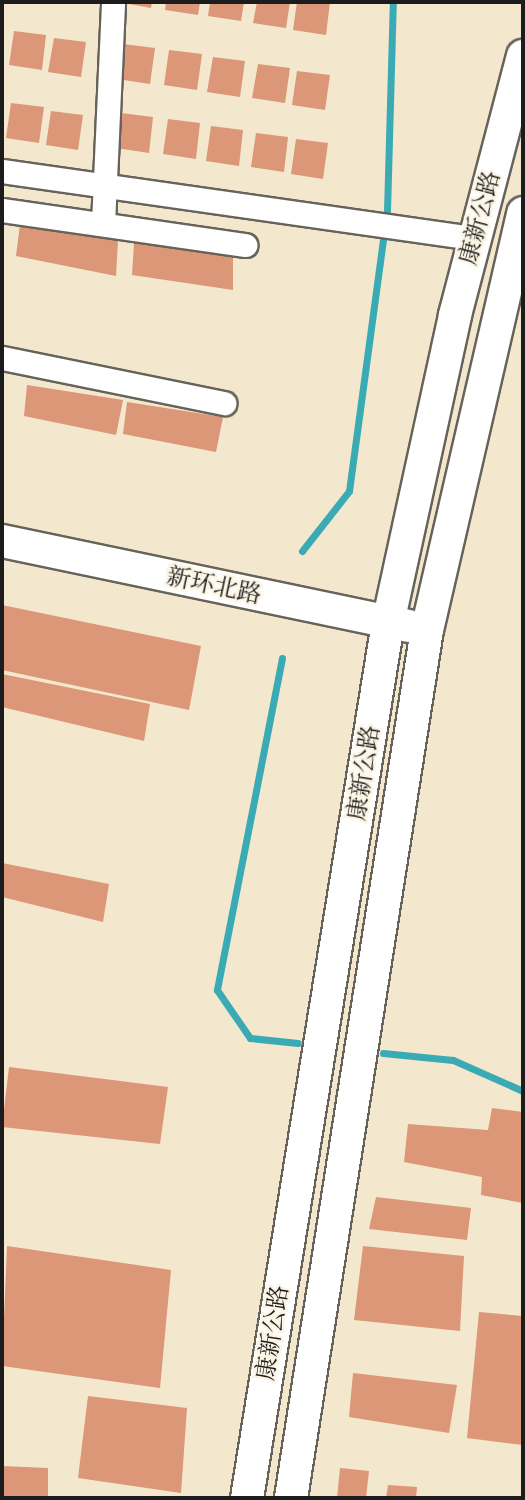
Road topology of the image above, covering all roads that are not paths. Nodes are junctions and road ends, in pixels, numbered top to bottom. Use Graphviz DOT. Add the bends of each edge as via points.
graph roads {
  1 [pos="113,2"];
  2 [pos="523,56"];
  3 [pos="2,171"];
  4 [pos="105,185"];
  5 [pos="2,210"];
  6 [pos="103,224"];
  7 [pos="521,231"];
  8 [pos="475,237"];
  9 [pos="246,245"];
  10 [pos="2,358"];
  11 [pos="225,403"];
  12 [pos="2,541"];
  13 [pos="388,623"];
  14 [pos="427,630"];
  15 [pos="247,1498"];
  16 [pos="291,1498"];
  1 -- 4 [label="street"];
  2 -- 8 [label="main road, 康新公路"];
  3 -- 4 [label="street"];
  4 -- 6 [label="street"];
  4 -- 8 [label="street"];
  5 -- 6 [label="street"];
  6 -- 9 [label="street"];
  7 -- 14 [label="main road, 康新公路"];
  8 -- 13 [label="main road, 康新公路"];
  10 -- 11 [label="street"];
  12 -- 13 [label="main road, 新环北路"];
  13 -- 14 [label="main road, 新环北路"];
  13 -- 15 [label="main road, 康新公路"];
  14 -- 16 [label="main road, 康新公路"];
}
